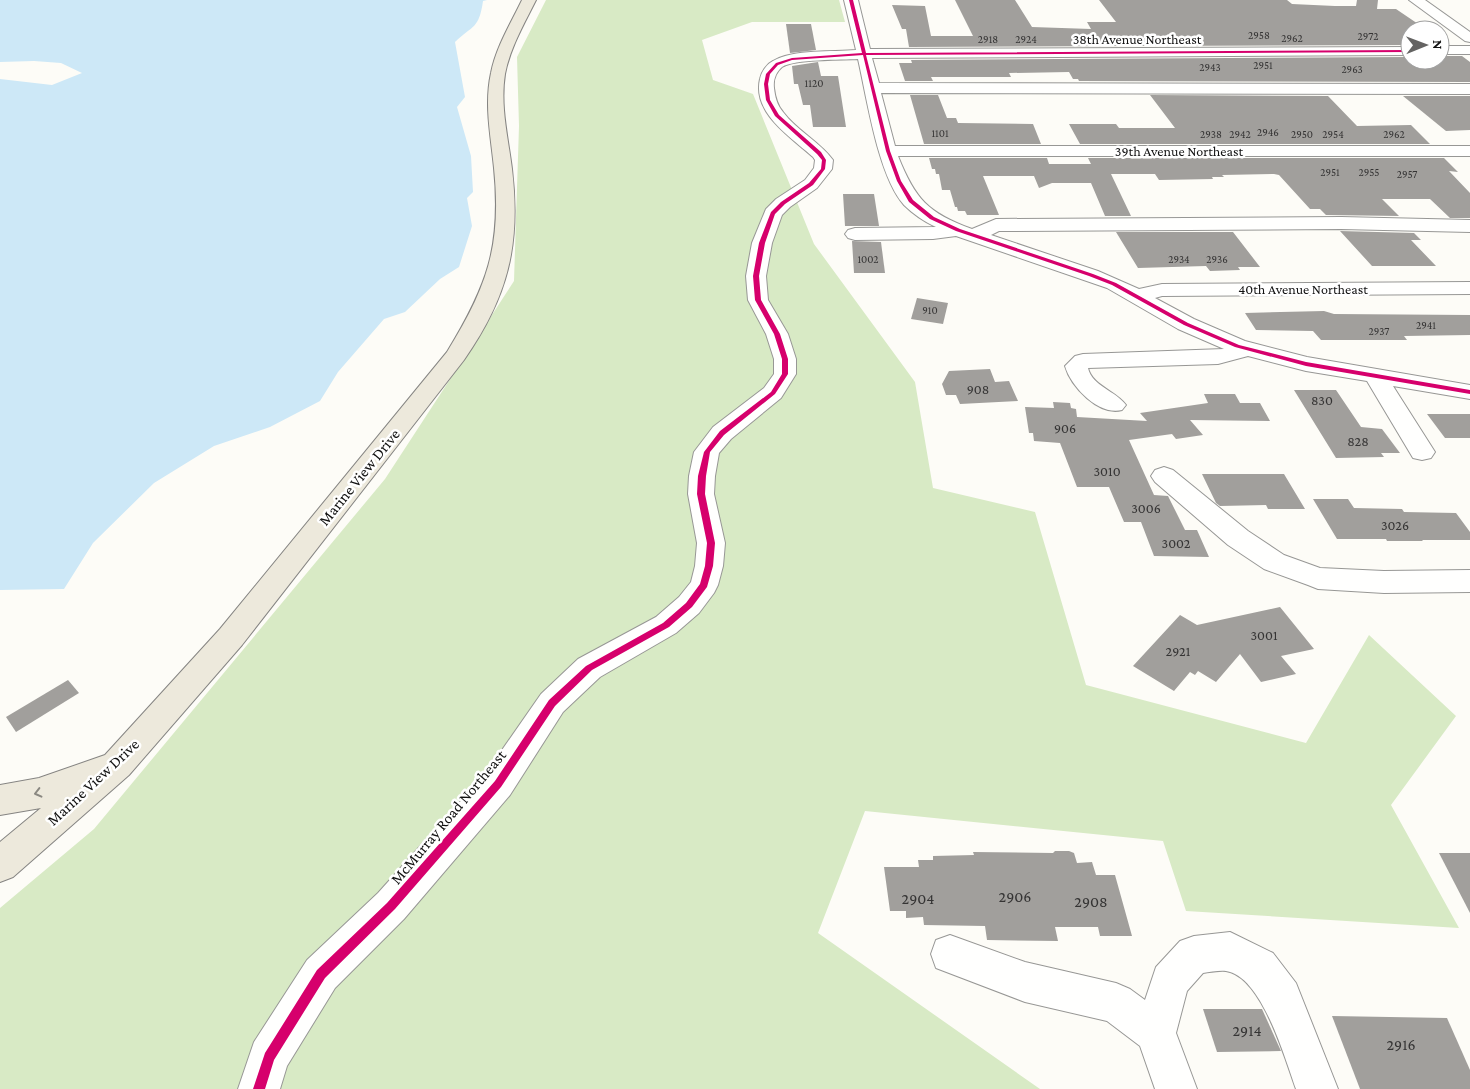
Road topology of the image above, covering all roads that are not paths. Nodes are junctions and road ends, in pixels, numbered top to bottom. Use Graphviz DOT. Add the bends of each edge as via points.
graph roads {
  1 [pos="529,0"];
  2 [pos="851,0"];
  3 [pos="1416,0"];
  4 [pos="1470,38"];
  5 [pos="1400,50"];
  6 [pos="1450,50"];
  7 [pos="1470,50"];
  8 [pos="868,52"];
  9 [pos="874,88"];
  10 [pos="1470,89"];
  11 [pos="888,151"];
  12 [pos="1450,151"];
  13 [pos="1470,151"];
  14 [pos="1470,168"];
  15 [pos="1470,226"];
  16 [pos="966,232"];
  17 [pos="855,234"];
  18 [pos="1470,288"];
  19 [pos="1136,296"];
  20 [pos="1248,349"];
  21 [pos="1375,376"];
  22 [pos="1470,392"];
  23 [pos="1114,405"];
  24 [pos="1422,452"];
  25 [pos="1164,476"];
  26 [pos="1470,581"];
  27 [pos="117,765"];
  28 [pos="0,800"];
  29 [pos="0,865"];
  30 [pos="950,954"];
  31 [pos="1156,1033"];
  32 [pos="259,1089"];
  33 [pos="1176,1089"];
  34 [pos="1317,1089"];
  1 -- 27 [label="main road, Marine View Drive" via="498,72 496,99 507,220 506,243 501,268 479,318 456,355 231,637"];
  2 -- 8 [label="street"];
  3 -- 4 [label="street"];
  5 -- 8 [label="street, 38th Avenue Northeast"];
  6 -- 7 [label="street"];
  8 -- 9 [label="street"];
  8 -- 32 [label="street, McMurray Road Northeast" via="772,61 766,80 766,90 777,116 824,160 822,169 811,184 773,213 762,243 756,276 758,300 777,334 785,358 785,374 773,393 722,433 707,452 701,494 711,543 704,585 689,605 666,625 590,668 552,703 498,784 391,906 321,974 270,1057"];
  9 -- 10 [label="street"];
  9 -- 11 [label="street"];
  11 -- 12 [label="street, 39th Avenue Northeast"];
  11 -- 16 [label="street" via="899,181 911,201 932,218"];
  12 -- 13 [label="street, 39th Avenue Northeast"];
  12 -- 14 [label="street"];
  15 -- 16 [label="street" via="1341,223 996,225"];
  16 -- 17 [label="street"];
  16 -- 19 [label="street" via="1076,269"];
  18 -- 19 [label="street, 40th Avenue Northeast" via="1162,290"];
  19 -- 20 [label="street" via="1194,327"];
  20 -- 21 [label="street" via="1306,364"];
  20 -- 23 [label="street" via="1218,357 1083,361 1076,366 1088,386"];
  21 -- 22 [label="street"];
  21 -- 24 [label="street"];
  25 -- 26 [label="street" via="1238,538 1274,562 1318,578 1384,582"];
  27 -- 28 [label="main road, one-way" via="59,787"];
  27 -- 29 [label="main road, Marine View Drive"];
  30 -- 31 [label="street" via="1025,982 1116,1003"];
  31 -- 33 [label="street"];
  31 -- 34 [label="street" via="1170,981 1194,955 1230,951 1259,966 1282,997"];
}
